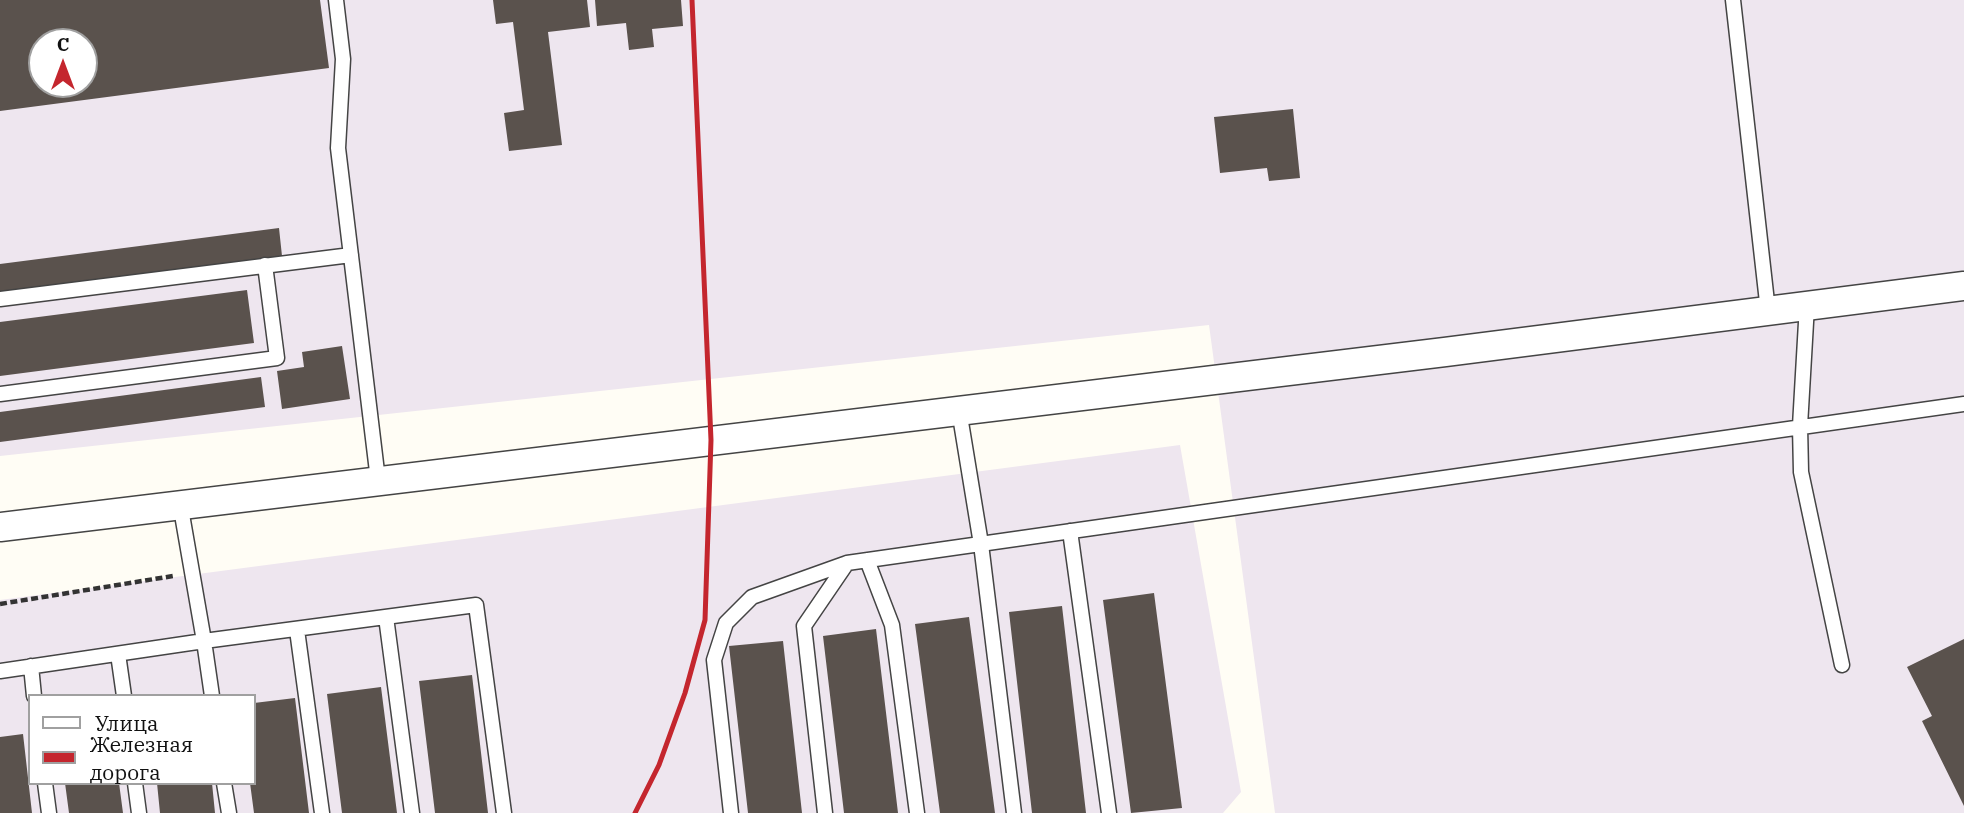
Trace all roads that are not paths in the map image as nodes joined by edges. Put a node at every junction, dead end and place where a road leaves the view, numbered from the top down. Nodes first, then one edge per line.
1 (336, 0) edge
2 (1733, 0) edge
3 (351, 255) junction
4 (265, 265) junction
5 (1964, 286) edge
6 (0, 299) edge
7 (1807, 305) junction
8 (1768, 311) junction
9 (0, 394) edge
10 (1964, 404) edge
11 (959, 410) junction
12 (1800, 426) junction
13 (378, 480) junction
14 (180, 503) junction
15 (0, 527) edge
16 (1070, 531) junction
17 (981, 544) junction
18 (867, 560) junction
19 (847, 563) junction
20 (386, 617) junction
21 (297, 630) junction
22 (204, 640) junction
23 (118, 654) junction
24 (1842, 665) dead end
25 (31, 666) junction
26 (0, 671) edge
27 (34, 694) edge
28 (124, 694) edge
29 (212, 694) edge
30 (45, 785) edge
31 (135, 785) edge
32 (224, 785) edge
33 (49, 813) edge
34 (139, 813) edge
35 (229, 813) edge
36 (322, 813) edge
37 (412, 813) edge
38 (504, 813) edge
39 (731, 813) edge
40 (825, 813) edge
41 (917, 813) edge
42 (1014, 813) edge
43 (1109, 813) edge

1 - 3 lane
2 - 8 lane
3 - 4 lane
3 - 13 lane
4 - 6 lane
4 - 9 lane
5 - 7 street
7 - 8 street
7 - 12 lane
8 - 11 street
10 - 12 lane
11 - 13 street
11 - 17 lane
12 - 16 lane
12 - 24 lane
13 - 14 street
14 - 15 street
14 - 22 lane
16 - 17 lane
16 - 43 lane
17 - 18 lane
17 - 42 lane
18 - 19 lane
18 - 41 lane
19 - 39 lane
19 - 40 lane
20 - 21 lane
20 - 37 lane
20 - 38 lane
21 - 22 lane
21 - 36 lane
22 - 23 lane
22 - 29 lane
23 - 25 lane
23 - 28 lane
25 - 26 lane
25 - 27 lane
30 - 33 lane
31 - 34 lane
32 - 35 lane

